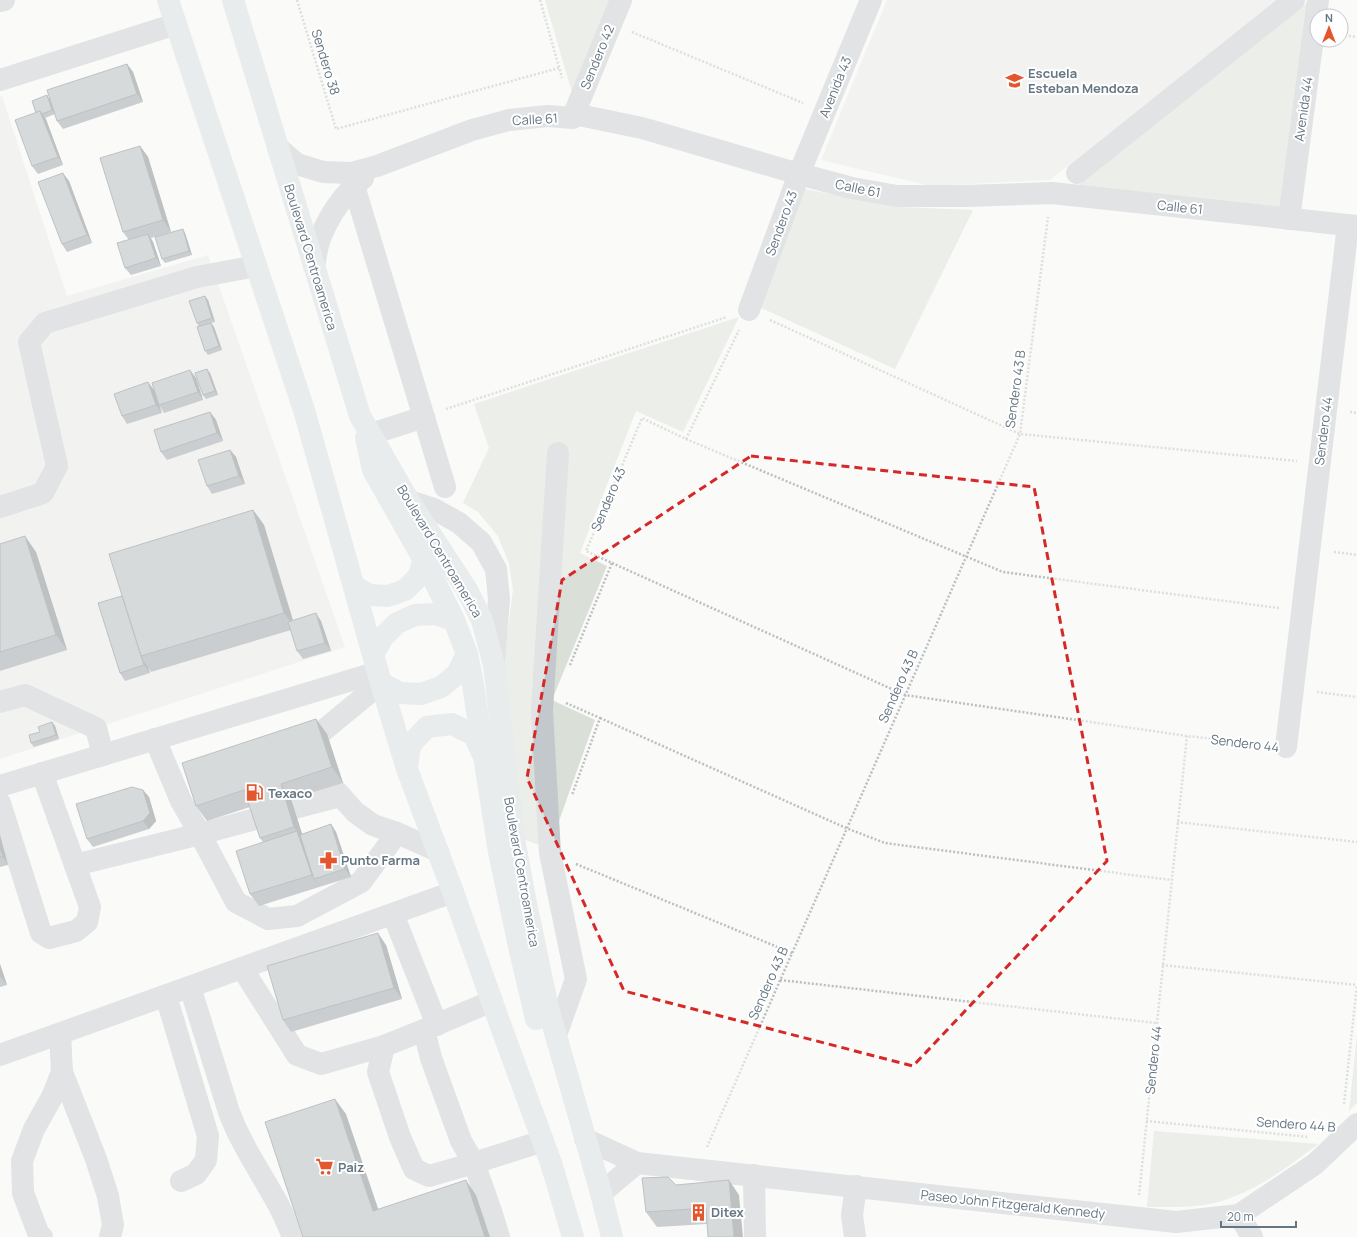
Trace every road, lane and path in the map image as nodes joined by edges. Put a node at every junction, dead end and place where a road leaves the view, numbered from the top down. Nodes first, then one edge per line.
1 (4, 0) edge
2 (168, 0) edge
3 (233, 0) edge
4 (297, 0) edge
5 (540, 0) edge
6 (621, 0) edge
7 (871, 0) edge
8 (1294, 0) edge
9 (1318, 0) edge
10 (0, 1) edge
11 (176, 24) junction
12 (611, 24) junction
13 (559, 68) junction
14 (0, 80) edge
15 (563, 82) dead end
16 (825, 112) junction
17 (574, 114) junction
18 (278, 148) junction
19 (377, 166) junction
20 (1077, 173) dead end
21 (799, 174) junction
22 (354, 186) junction
23 (1052, 193) junction
24 (1289, 219) junction
25 (1353, 225) edge
26 (256, 266) junction
27 (314, 266) junction
28 (749, 310) junction
29 (360, 416) junction
30 (424, 417) junction
31 (371, 434) junction
32 (1020, 434) junction
33 (686, 439) junction
34 (558, 453) dead end
35 (1320, 464) junction
36 (445, 486) dead end
37 (409, 501) junction
38 (0, 507) edge
39 (966, 557) junction
40 (424, 560) junction
41 (612, 563) junction
42 (354, 586) junction
43 (1302, 611) junction
44 (454, 620) junction
45 (467, 654) junction
46 (494, 665) junction
47 (377, 670) junction
48 (568, 670) dead end
49 (1292, 690) junction
50 (905, 695) junction
51 (1357, 697) edge
52 (562, 701) dead end
53 (0, 702) edge
54 (600, 718) junction
55 (1187, 736) junction
56 (155, 739) junction
57 (313, 739) edge
58 (1286, 747) joint
59 (103, 755) junction
60 (484, 758) junction
61 (407, 769) junction
62 (42, 773) junction
63 (0, 786) edge
64 (571, 796) dead end
65 (0, 803) edge
66 (294, 808) dead end
67 (259, 818) edge
68 (1177, 822) junction
69 (846, 828) junction
70 (397, 833) junction
71 (200, 834) junction
72 (1357, 842) edge
73 (438, 851) junction
74 (550, 853) junction
75 (75, 865) junction
76 (1171, 880) junction
77 (453, 892) junction
78 (393, 914) junction
79 (792, 953) junction
80 (1162, 965) junction
81 (242, 968) junction
82 (780, 980) junction
83 (1357, 985) edge
84 (190, 987) junction
85 (166, 996) junction
86 (492, 1001) junction
87 (1156, 1023) junction
88 (431, 1028) junction
89 (60, 1034) junction
90 (556, 1036) junction
91 (384, 1046) junction
92 (0, 1056) edge
93 (62, 1072) junction
94 (1146, 1121) junction
95 (1357, 1124) edge
96 (585, 1139) junction
97 (1340, 1140) junction
98 (543, 1141) junction
99 (592, 1162) junction
100 (474, 1163) junction
101 (638, 1163) junction
102 (697, 1169) junction
103 (754, 1175) junction
104 (180, 1181) dead end
105 (856, 1186) junction
106 (601, 1193) junction
107 (1238, 1215) junction
108 (1136, 1218) junction
109 (42, 1237) edge
110 (110, 1237) edge
111 (293, 1237) edge
112 (499, 1237) edge
113 (573, 1237) edge
114 (612, 1237) edge
115 (755, 1237) edge
116 (855, 1237) edge
117 (1252, 1237) edge

1 - 10 street
2 - 11 main road
3 - 18 main road, Boulevard Centroamerica
4 - 13 path, Sendero 38
5 - 13 path
6 - 12 street, Sendero 42
7 - 16 street, Avenida 43
8 - 20 street
9 - 24 street, Avenida 44
11 - 14 street
11 - 26 main road
12 - 16 path
12 - 17 street, Sendero 42
13 - 15 path
16 - 21 street, Avenida 43
17 - 19 street, Calle 61
17 - 21 street, Calle 61
18 - 19 street, Calle 61
18 - 27 main road, Boulevard Centroamerica
19 - 22 street, Calle 61
21 - 23 street, Calle 61
21 - 28 street, Sendero 43
22 - 27 street, Calle 61
22 - 30 street
23 - 24 street, Calle 61
23 - 32 path, Sendero 43 B
24 - 25 street, Calle 61
25 - 35 street, Sendero 44
26 - 38 street
26 - 42 main road
27 - 29 main road, Boulevard Centroamerica
28 - 30 path
28 - 32 path
28 - 33 path
29 - 31 main road, Boulevard Centroamerica
29 - 40 main road
30 - 31 street
30 - 36 street
31 - 37 main road, Boulevard Centroamerica
32 - 35 path
32 - 39 path, Sendero 43 B
33 - 39 path
33 - 41 path, Sendero 43
34 - 74 street
35 - 43 street, Sendero 44
37 - 46 main road, Boulevard Centroamerica
37 - 46 street
39 - 43 path
39 - 50 path, Sendero 43 B
40 - 42 main road
40 - 44 main road
41 - 48 path
41 - 50 path
42 - 47 main road
43 - 49 street, Sendero 44
44 - 45 main road
44 - 47 main road
45 - 47 main road
45 - 60 main road
46 - 90 main road, Boulevard Centroamerica
47 - 56 street
47 - 57 street
47 - 61 main road
49 - 51 path
49 - 58 street, Sendero 44
50 - 55 path
50 - 69 path, Sendero 43 B
52 - 54 path
53 - 59 street
54 - 64 path
54 - 69 path
55 - 58 path, Sendero 44
55 - 68 path, Sendero 44
56 - 59 street
56 - 71 street
59 - 62 street
60 - 61 main road
60 - 99 main road
61 - 73 main road
62 - 63 street
62 - 75 street
65 - 75 street
66 - 70 street
67 - 71 street
68 - 72 path
68 - 76 path, Sendero 44
69 - 76 path
69 - 79 path, Sendero 43 B
70 - 71 street
70 - 73 street
71 - 75 street
73 - 77 main road
74 - 79 path
74 - 90 street
76 - 80 path, Sendero 44
77 - 78 street
77 - 86 main road
78 - 81 street
78 - 88 street
79 - 82 path, Sendero 43 B
80 - 83 path
80 - 87 path, Sendero 44
81 - 84 street
81 - 91 street
82 - 87 path
82 - 102 path, Sendero 43 B
83 - 97 path, Sendero 44 B
84 - 85 street
84 - 111 street
85 - 89 street
85 - 104 street
86 - 88 street
86 - 98 main road
87 - 94 path, Sendero 44
88 - 91 street
88 - 100 street
89 - 92 street
89 - 93 street
90 - 96 main road, Boulevard Centroamerica
91 - 100 street
93 - 109 street
93 - 110 street
94 - 97 path, Sendero 44 B
94 - 108 path, Sendero 44
95 - 97 street, Paseo John Fitzgerald Kennedy
96 - 99 main road, Boulevard Centroamerica
96 - 101 street, Paseo John Fitzgerald Kennedy
97 - 107 street, Paseo John Fitzgerald Kennedy
98 - 100 street
98 - 113 main road
99 - 106 main road, Boulevard Centroamerica
100 - 112 street
101 - 102 street, Paseo John Fitzgerald Kennedy
101 - 106 street
102 - 103 street, Paseo John Fitzgerald Kennedy
103 - 105 street, Paseo John Fitzgerald Kennedy
103 - 115 street
105 - 108 street, Paseo John Fitzgerald Kennedy
105 - 116 street
106 - 114 main road, Boulevard Centroamerica
107 - 108 street, Paseo John Fitzgerald Kennedy
107 - 117 street

